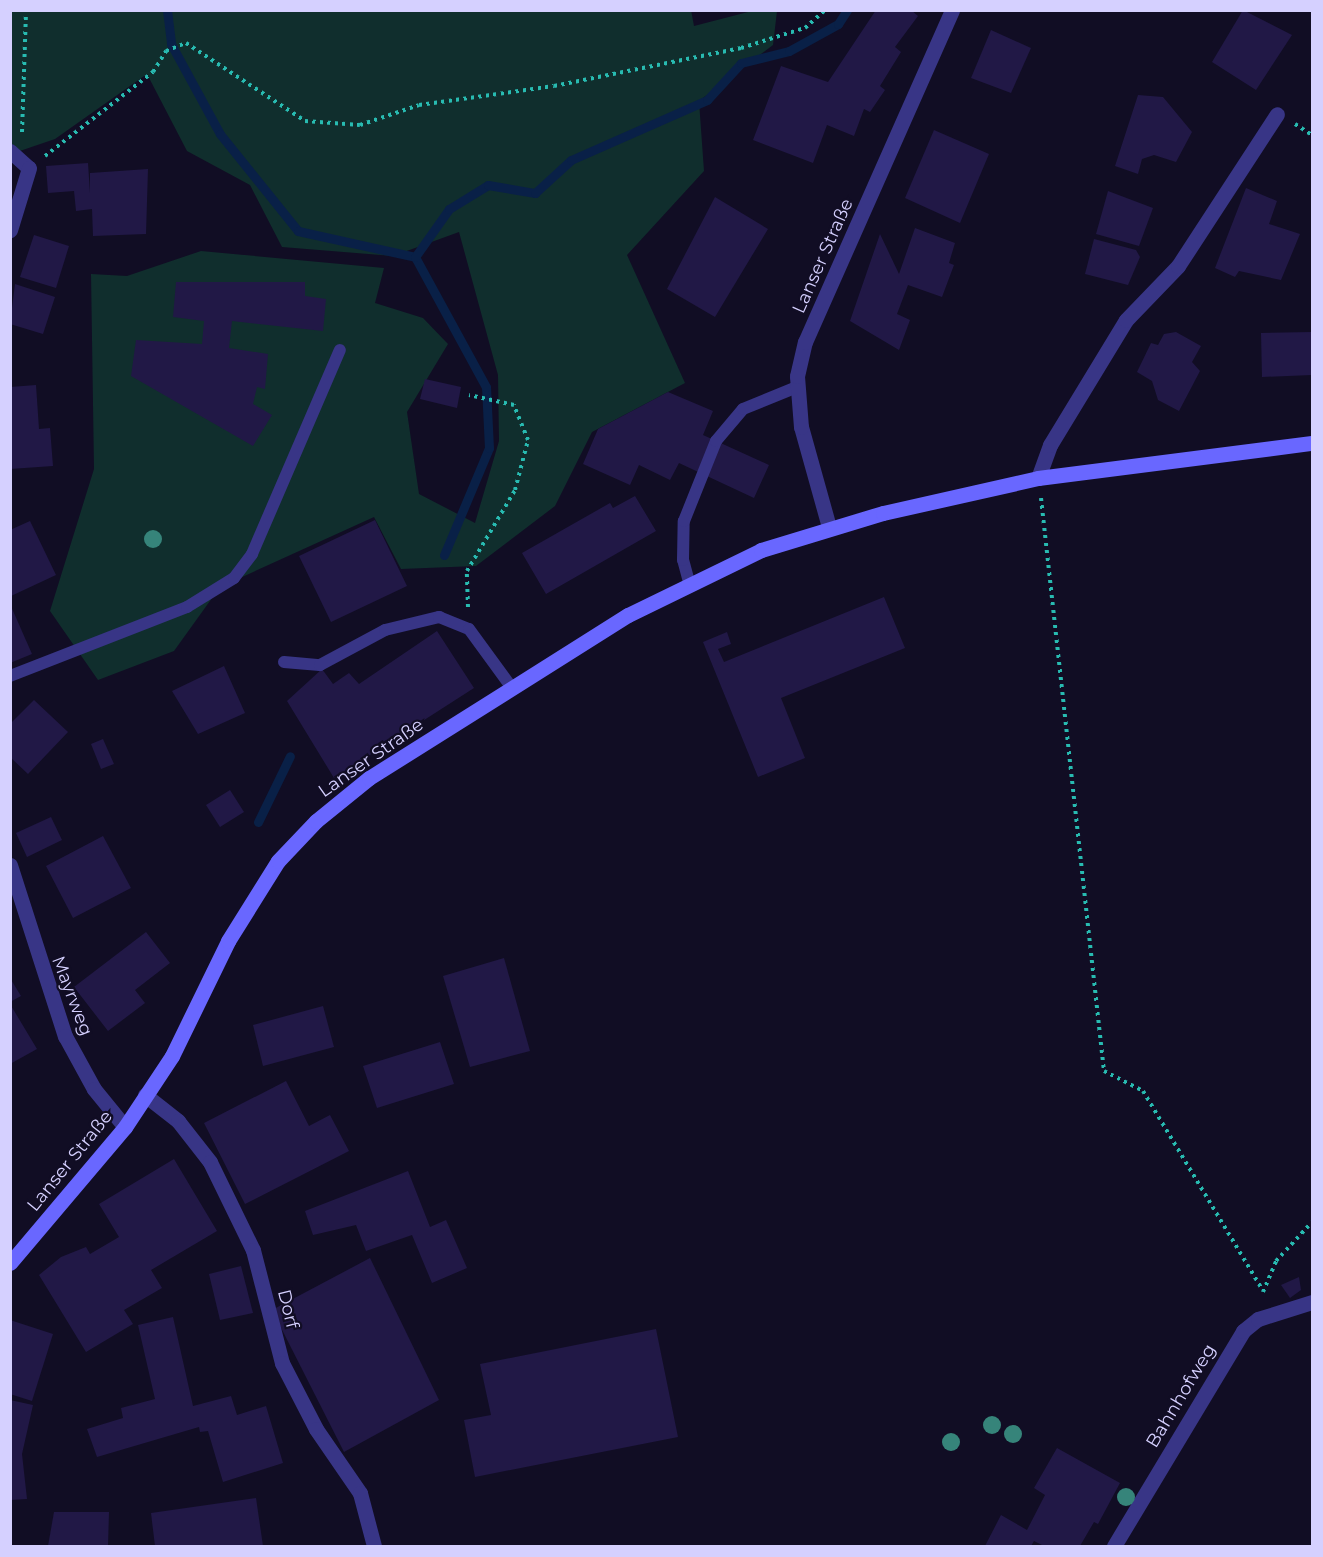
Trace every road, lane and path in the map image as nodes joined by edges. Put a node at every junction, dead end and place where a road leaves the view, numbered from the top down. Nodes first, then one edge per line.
1 (26, 10) edge
2 (825, 10) edge
3 (952, 10) edge
4 (1277, 114) dead end
5 (12, 151) edge
6 (29, 168) junction
7 (10, 230) edge
8 (340, 350) dead end
9 (796, 387) junction
10 (469, 395) dead end
11 (1312, 442) edge
12 (1038, 478) junction
13 (829, 527) junction
14 (689, 582) junction
15 (469, 629) junction
16 (284, 662) dead end
17 (10, 676) edge
18 (512, 688) junction
19 (10, 866) edge
20 (145, 1095) junction
21 (124, 1127) junction
22 (1312, 1222) edge
23 (10, 1263) edge
24 (1263, 1292) junction
25 (1312, 1302) edge
26 (1258, 1319) junction
27 (374, 1546) edge
28 (1114, 1546) edge

1 - 5 path
2 - 6 path
3 - 9 street, Lanser Straße
4 - 12 street
5 - 6 street
6 - 7 street
8 - 17 lane
9 - 13 street, Lanser Straße
9 - 14 lane
10 - 15 path
11 - 12 main road, Lanser Straße
12 - 13 main road, Lanser Straße
12 - 24 path
13 - 14 main road, Lanser Straße
14 - 18 main road, Lanser Straße
15 - 16 lane
15 - 18 lane
18 - 20 main road, Lanser Straße
19 - 21 street, Mayrweg
20 - 21 main road, Lanser Straße
20 - 27 street, Dorf
21 - 23 main road, Lanser Straße
22 - 24 path
24 - 26 path
25 - 26 street, Bahnhofweg
26 - 28 street, Bahnhofweg

